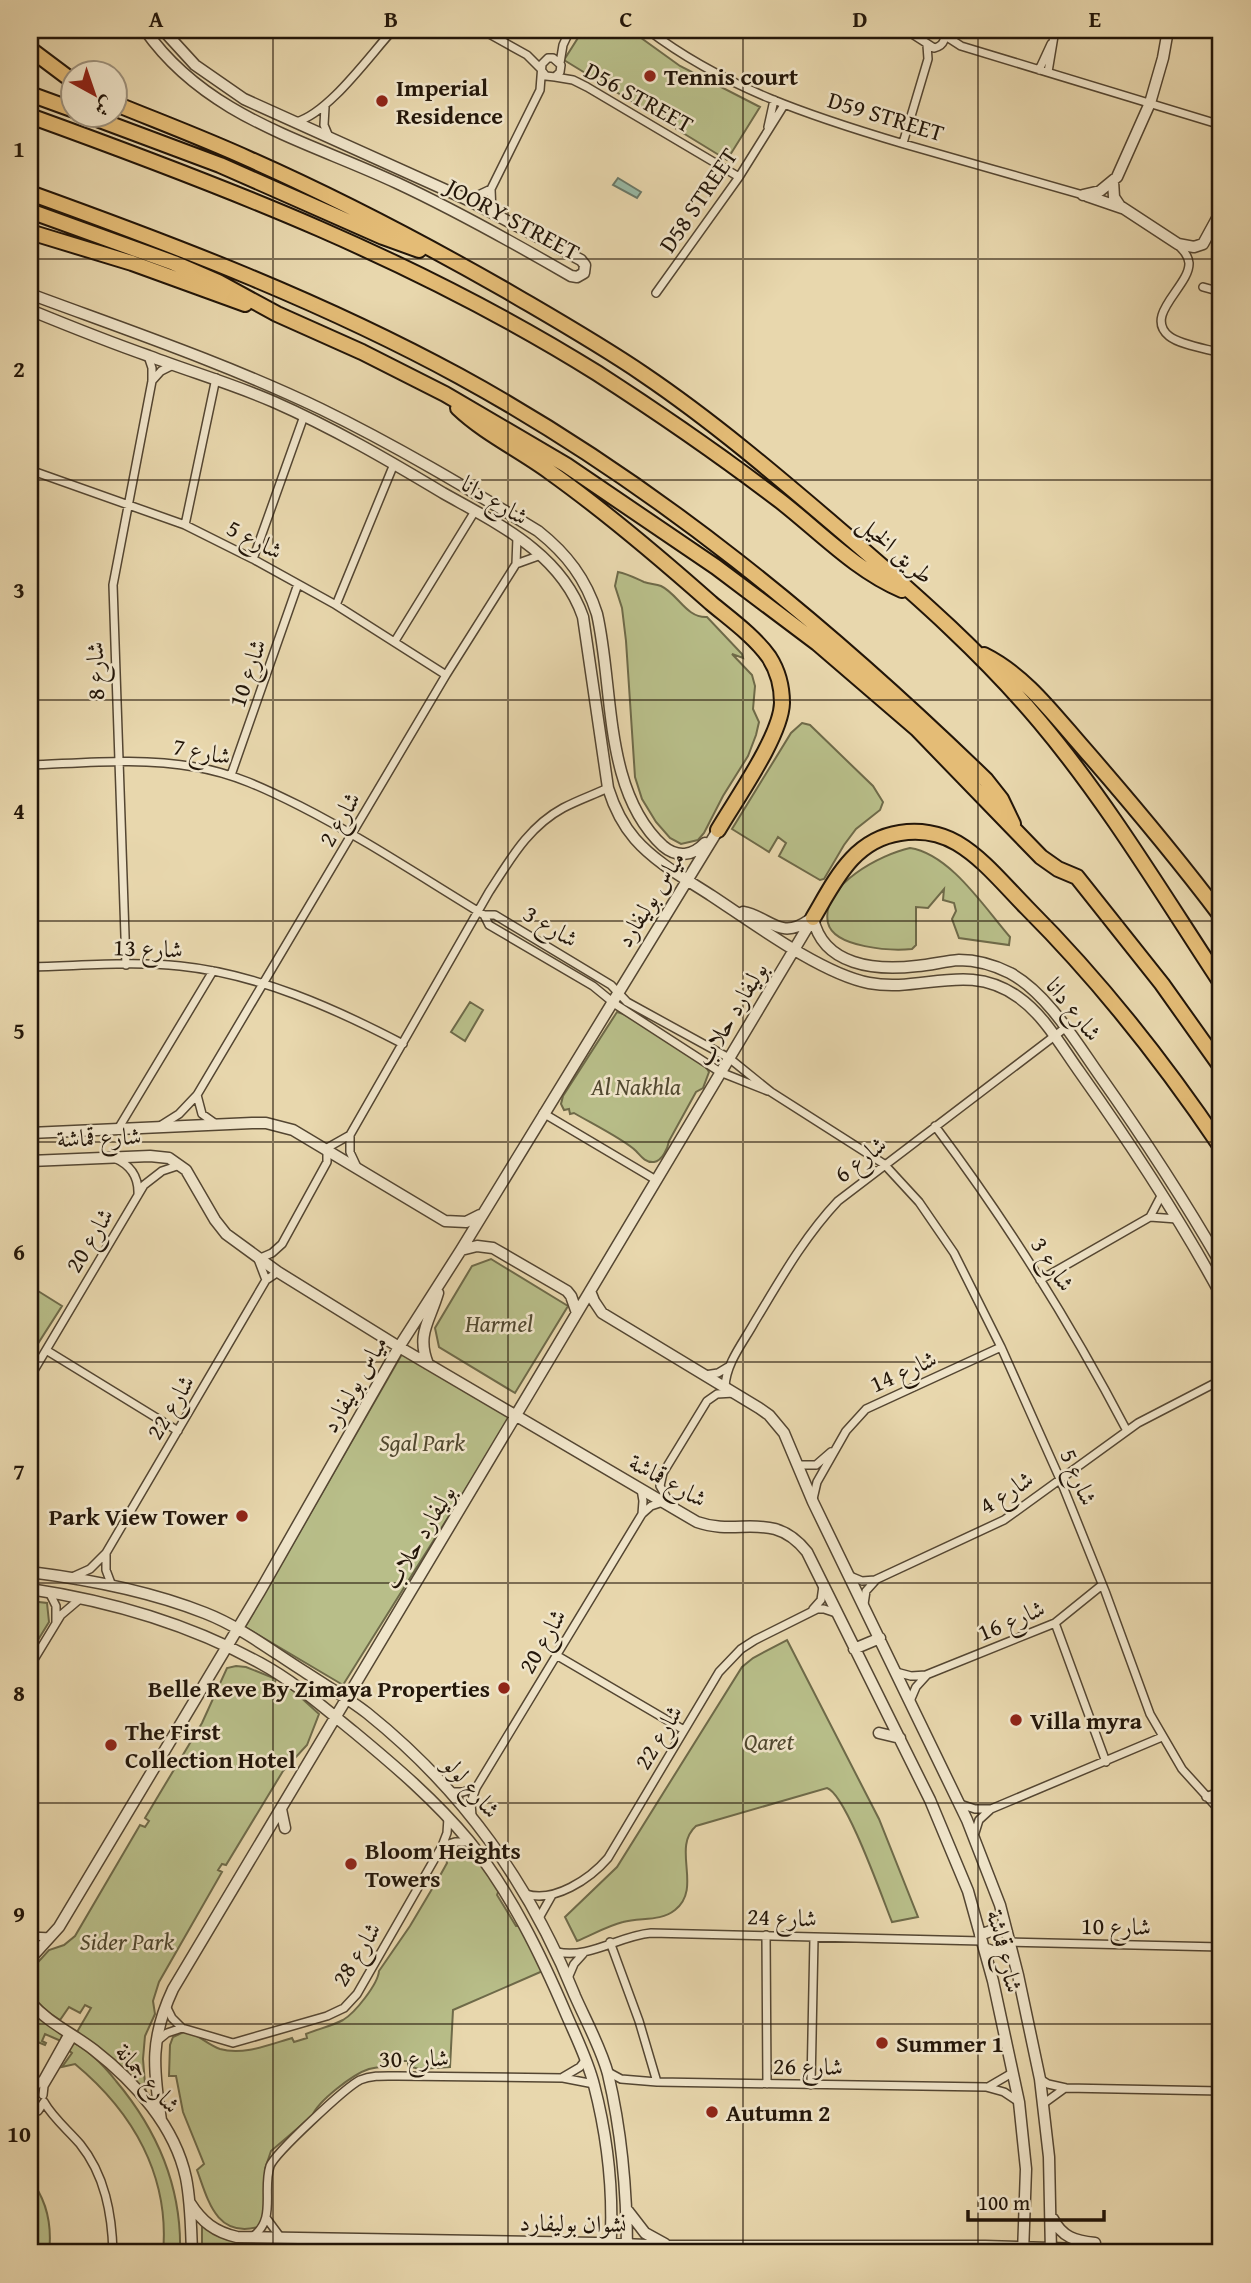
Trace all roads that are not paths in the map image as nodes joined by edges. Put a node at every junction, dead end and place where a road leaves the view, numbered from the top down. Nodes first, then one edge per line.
1 (145, 30) edge
2 (163, 30) edge
3 (393, 30) edge
4 (482, 30) edge
5 (570, 30) edge
6 (648, 30) edge
7 (928, 30) edge
8 (1055, 30) edge
9 (1168, 30) edge
10 (909, 31) edge
11 (942, 31) edge
12 (1052, 43) junction
13 (927, 44) junction
14 (563, 45) junction
15 (940, 46) junction
16 (961, 46) junction
17 (30, 49) edge
18 (527, 55) junction
19 (548, 59) junction
20 (928, 59) junction
21 (561, 65) junction
22 (542, 70) junction
23 (1039, 70) junction
24 (60, 72) edge
25 (1048, 72) junction
26 (554, 77) junction
27 (573, 80) junction
28 (540, 90) junction
29 (30, 94) edge
30 (774, 100) junction
31 (1150, 103) junction
32 (60, 105) edge
33 (784, 105) junction
34 (325, 106) junction
35 (130, 110) edge
36 (30, 116) edge
37 (296, 122) junction
38 (1221, 125) edge
39 (768, 127) junction
40 (126, 130) edge
41 (329, 137) junction
42 (903, 143) junction
43 (739, 177) junction
44 (1114, 181) junction
45 (491, 189) junction
46 (30, 193) edge
47 (1083, 195) junction
48 (468, 200) junction
49 (1125, 209) junction
50 (30, 211) edge
51 (1221, 211) edge
52 (492, 213) junction
53 (30, 232) edge
54 (1178, 244) junction
55 (441, 254) junction
56 (1203, 287) dead end
57 (1221, 292) edge
58 (656, 293) dead end
59 (30, 294) edge
60 (30, 310) edge
61 (277, 314) junction
62 (1221, 353) edge
63 (148, 356) junction
64 (173, 365) junction
65 (216, 378) junction
66 (152, 381) junction
67 (445, 394) junction
68 (304, 416) junction
69 (394, 464) junction
70 (30, 470) edge
71 (128, 506) junction
72 (475, 511) junction
73 (185, 525) junction
74 (1221, 527) edge
75 (517, 537) junction
76 (542, 554) junction
77 (253, 559) junction
78 (1219, 560) edge
79 (516, 564) junction
80 (298, 584) junction
81 (1219, 587) edge
82 (914, 594) junction
83 (336, 605) junction
84 (1221, 615) edge
85 (395, 641) junction
86 (973, 650) junction
87 (446, 675) junction
88 (118, 762) junction
89 (30, 765) edge
90 (231, 775) junction
91 (608, 788) junction
92 (718, 830) junction
93 (1016, 832) junction
94 (353, 835) junction
95 (687, 880) junction
96 (736, 912) junction
97 (481, 913) junction
98 (1221, 916) edge
99 (813, 918) junction
100 (794, 948) junction
101 (125, 965) junction
102 (30, 967) edge
103 (214, 971) junction
104 (1221, 983) edge
105 (262, 985) junction
106 (618, 991) junction
107 (612, 1002) junction
108 (1065, 1028) junction
109 (1054, 1037) junction
110 (403, 1044) junction
111 (729, 1058) junction
112 (1221, 1069) edge
113 (720, 1072) junction
114 (771, 1092) junction
115 (197, 1095) junction
116 (543, 1113) junction
117 (218, 1124) junction
118 (935, 1126) junction
119 (157, 1128) junction
120 (118, 1129) junction
121 (30, 1133) edge
122 (349, 1135) junction
123 (1221, 1147) edge
124 (327, 1148) junction
125 (114, 1158) junction
126 (30, 1161) edge
127 (884, 1164) junction
128 (180, 1165) junction
129 (357, 1167) junction
130 (656, 1180) junction
131 (1162, 1194) junction
132 (138, 1195) junction
133 (484, 1213) junction
134 (1150, 1217) junction
135 (1178, 1220) junction
136 (461, 1250) junction
137 (258, 1259) junction
138 (1221, 1264) edge
139 (278, 1272) junction
140 (266, 1280) junction
141 (1040, 1280) junction
142 (439, 1286) junction
143 (590, 1291) junction
144 (1221, 1295) edge
145 (577, 1312) junction
146 (399, 1347) junction
147 (1000, 1347) junction
148 (46, 1349) junction
149 (428, 1364) junction
150 (729, 1366) junction
151 (705, 1375) junction
152 (30, 1377) edge
153 (1221, 1380) edge
154 (725, 1387) junction
155 (734, 1393) junction
156 (516, 1415) junction
157 (178, 1431) junction
158 (1127, 1431) junction
159 (836, 1447) junction
160 (797, 1465) junction
161 (1059, 1479) junction
162 (640, 1489) junction
163 (813, 1502) junction
164 (668, 1504) junction
165 (642, 1514) junction
166 (106, 1553) junction
167 (30, 1572) edge
168 (850, 1576) junction
169 (70, 1578) junction
170 (875, 1580) junction
171 (824, 1585) junction
172 (1102, 1585) junction
173 (112, 1586) junction
174 (30, 1589) edge
175 (49, 1592) junction
176 (81, 1598) junction
177 (864, 1606) junction
178 (811, 1612) junction
179 (837, 1613) junction
180 (56, 1622) junction
181 (1055, 1623) junction
182 (237, 1629) junction
183 (880, 1638) junction
184 (226, 1647) junction
185 (854, 1649) junction
186 (556, 1655) junction
187 (30, 1666) edge
188 (896, 1672) junction
189 (926, 1675) junction
190 (347, 1699) junction
191 (910, 1701) junction
192 (337, 1717) junction
193 (684, 1730) junction
194 (879, 1733) dead end
195 (1162, 1737) junction
196 (900, 1738) junction
197 (1106, 1762) junction
198 (476, 1788) junction
199 (1221, 1791) edge
200 (450, 1792) junction
201 (1206, 1797) junction
202 (960, 1804) junction
203 (281, 1809) junction
204 (991, 1809) junction
205 (1221, 1812) edge
206 (472, 1817) junction
207 (448, 1818) junction
208 (285, 1828) dead end
209 (974, 1836) junction
210 (469, 1842) junction
211 (442, 1846) junction
212 (526, 1894) junction
213 (552, 1895) junction
214 (540, 1918) junction
215 (766, 1935) junction
216 (30, 1936) edge
217 (51, 1937) junction
218 (1008, 1937) junction
219 (814, 1938) junction
220 (982, 1941) junction
221 (610, 1942) junction
222 (1221, 1947) edge
223 (557, 1952) junction
224 (584, 1953) junction
225 (30, 1959) edge
226 (568, 1978) junction
227 (30, 2002) edge
228 (166, 2006) junction
229 (182, 2028) junction
230 (71, 2035) junction
231 (155, 2044) junction
232 (586, 2059) junction
233 (607, 2071) junction
234 (1012, 2073) junction
235 (562, 2078) junction
236 (1040, 2079) junction
237 (629, 2080) junction
238 (657, 2082) junction
239 (594, 2084) junction
240 (767, 2084) junction
241 (811, 2085) junction
242 (986, 2087) junction
243 (1066, 2088) junction
244 (31, 2089) edge
245 (1221, 2091) edge
246 (612, 2097) junction
247 (43, 2098) junction
248 (1019, 2102) junction
249 (1043, 2104) junction
250 (32, 2112) edge
251 (54, 2116) junction
252 (161, 2120) junction
253 (190, 2203) junction
254 (626, 2208) junction
255 (1051, 2213) junction
256 (267, 2219) junction
257 (252, 2237) junction
258 (281, 2238) junction
259 (672, 2246) junction
260 (611, 2248) edge
261 (627, 2249) edge
262 (1111, 2249) junction
263 (1023, 2250) edge
264 (1051, 2251) edge
265 (113, 2253) edge
266 (192, 2253) edge
267 (1221, 2253) edge

1 - 52 street, JOORY STREET
2 - 37 street, JOORY STREET
3 - 34 street
4 - 18 street
5 - 14 street
6 - 30 street, D59 STREET
7 - 10 street
7 - 13 street
8 - 12 street
9 - 31 street
10 - 13 street
11 - 15 street
11 - 16 street
12 - 23 street
12 - 25 street
13 - 15 street
13 - 20 street
14 - 19 street
14 - 21 street
15 - 16 street
15 - 20 street
16 - 23 street
17 - 24 highway
18 - 19 street
18 - 22 street
19 - 21 street
19 - 22 street
20 - 42 street
21 - 26 street
21 - 27 street
22 - 26 street
22 - 28 street
23 - 25 street
25 - 31 street
26 - 27 street, D56 STREET
26 - 28 street
27 - 43 street, D56 STREET
28 - 45 street
29 - 32 highway
30 - 33 street, D59 STREET
30 - 39 street, D58 STREET
31 - 38 street
31 - 44 street
33 - 39 street, D58 STREET
33 - 42 street, D59 STREET
34 - 37 street
34 - 41 street
35 - 55 highway
36 - 82 highway
37 - 41 street, JOORY STREET
39 - 43 street, D58 STREET
40 - 55 highway
41 - 48 street, JOORY STREET
42 - 47 street, D59 STREET
43 - 58 street, D58 STREET
44 - 47 street
44 - 49 street
45 - 48 street
45 - 52 street
46 - 93 highway
47 - 49 street, D59 STREET
48 - 52 street, JOORY STREET
49 - 54 street, D59 STREET
50 - 61 highway
51 - 54 street
53 - 61 highway
54 - 62 street
55 - 82 highway, طريق الخيل
56 - 57 street
59 - 92 street, شارع دانا
60 - 63 street, شارع دانا
61 - 67 highway
63 - 64 street, شارع دانا
63 - 66 street, شارع 8
64 - 65 street, شارع دانا
64 - 66 street
65 - 68 street, شارع دانا
65 - 73 street
66 - 71 street, شارع 8
67 - 92 highway
67 - 93 highway
68 - 69 street, شارع دانا
68 - 77 street
69 - 72 street, شارع دانا
69 - 83 street
70 - 71 street, شارع 5
71 - 73 street, شارع 5
71 - 88 street, شارع 8
72 - 75 street, شارع دانا
72 - 85 street
73 - 77 street, شارع 5
74 - 78 street
75 - 76 street, شارع دانا
75 - 79 street
76 - 79 street
76 - 91 street, شارع دانا
77 - 80 street, شارع 5
78 - 81 street
79 - 87 street, شارع 2
80 - 83 street, شارع 5
80 - 90 street, شارع 10
81 - 84 street
82 - 86 highway, طريق الخيل
83 - 85 street, شارع 5
85 - 87 street, شارع 5
86 - 98 highway
86 - 104 highway, طريق الخيل
87 - 94 street, شارع 2
88 - 89 street, شارع 7
88 - 90 street, شارع 7
88 - 101 street, شارع 8
90 - 94 street, شارع 7
91 - 95 street, شارع دانا
91 - 97 street
92 - 95 street, مياس بوليفارد
93 - 112 highway
94 - 97 street, شارع 3
94 - 105 street, شارع 2
95 - 96 street, شارع دانا
95 - 106 street, مياس بوليفارد
96 - 99 street, شارع دانا
96 - 100 street, شارع دانا
97 - 106 street, شارع 3
97 - 107 street, شارع 3
97 - 110 street
99 - 100 street, بوليفارد حلاب
99 - 108 street, شارع دانا
99 - 123 highway
100 - 109 street, شارع دانا
100 - 111 street, بوليفارد حلاب
101 - 102 street, شارع 13
101 - 103 street, شارع 13
103 - 105 street, شارع 13
103 - 120 street
105 - 110 street
105 - 115 street, شارع 2
106 - 107 street, مياس بوليفارد
106 - 111 street, شارع 3
107 - 113 street, شارع 3
107 - 116 street, مياس بوليفارد
108 - 109 street, شارع 6
108 - 138 street, شارع دانا
109 - 118 street, شارع 6
109 - 131 street, شارع دانا
110 - 122 street
111 - 113 street, بوليفارد حلاب
111 - 114 street, شارع 3
113 - 114 street, شارع 3
113 - 130 street, بوليفارد حلاب
114 - 127 street, شارع 3
115 - 117 street
115 - 119 street, شارع 2
116 - 130 street
116 - 133 street, مياس بوليفارد
117 - 119 street, شارع قماشة
117 - 124 street, شارع قماشة
118 - 127 street, شارع 6
118 - 141 street, شارع 3
119 - 120 street, شارع قماشة
120 - 121 street, شارع قماشة
122 - 124 street
122 - 129 street
124 - 129 street, شارع قماشة
124 - 137 street
125 - 126 street, شارع قماشة
125 - 128 street, شارع قماشة
125 - 132 street, شارع 20
127 - 147 street, شارع 5
127 - 150 street, شارع 6
128 - 132 street, شارع 20
128 - 137 street, شارع قماشة
129 - 133 street, شارع قماشة
130 - 143 street, بوليفارد حلاب
131 - 134 street
131 - 135 street, شارع دانا
132 - 148 street, شارع 20
133 - 136 street, مياس بوليفارد
134 - 135 street
134 - 141 street
135 - 144 street, شارع دانا
136 - 142 street, مياس بوليفارد
136 - 145 street
137 - 139 street, شارع قماشة
137 - 140 street
139 - 140 street, شارع 22
139 - 146 street, شارع قماشة
140 - 157 street, شارع 22
141 - 158 street, شارع 3
142 - 146 street, مياس بوليفارد
142 - 149 street
143 - 145 street, بوليفارد حلاب
143 - 151 street, شارع قماشة
145 - 156 street, بوليفارد حلاب
146 - 149 street, شارع قماشة
146 - 182 street, مياس بوليفارد
147 - 159 street, شارع 14
147 - 161 street, شارع 5
148 - 152 street, شارع 20
148 - 157 street
149 - 156 street, شارع قماشة
150 - 151 street
150 - 154 street, شارع 6
151 - 154 street, شارع قماشة
153 - 158 street, شارع 4
154 - 155 street, شارع قماشة
155 - 160 street, شارع قماشة
155 - 164 street
156 - 162 street, شارع قماشة
156 - 190 street, بوليفارد حلاب
157 - 166 street, شارع 22
158 - 161 street, شارع 4
159 - 160 street, شارع 14
159 - 163 street, شارع 14
160 - 163 street, شارع قماشة
161 - 170 street, شارع 4
161 - 172 street, شارع 5
162 - 164 street, شارع قماشة
162 - 165 street
163 - 168 street, شارع قماشة
164 - 165 street, شارع 20
164 - 171 street, شارع قماشة
165 - 186 street, شارع 20
166 - 169 street, شارع 22
166 - 173 street
167 - 169 street, شارع لولو
168 - 170 street
168 - 177 street, شارع قماشة
169 - 173 street, شارع لولو
170 - 177 street
171 - 178 street
171 - 179 street, شارع قماشة
172 - 181 street, شارع 16
172 - 195 street, شارع 5
173 - 182 street, شارع لولو
174 - 175 street, شارع لولو
175 - 176 street, شارع لولو
175 - 180 street
176 - 180 street
176 - 184 street, شارع لولو
177 - 183 street, شارع قماشة
178 - 179 street, شارع 22
178 - 193 street, شارع 22
179 - 185 street, شارع قماشة
180 - 187 street
181 - 189 street, شارع 16
181 - 197 street
182 - 184 street, مياس بوليفارد
182 - 190 street, شارع لولو
183 - 185 street
183 - 188 street, شارع قماشة
184 - 192 street, شارع لولو
184 - 217 street, مياس بوليفارد
185 - 196 street, شارع قماشة
186 - 193 street
186 - 198 street, شارع 20
188 - 189 street, شارع 16
188 - 191 street, شارع قماشة
189 - 191 street
190 - 192 street, بوليفارد حلاب
190 - 200 street, شارع لولو
191 - 202 street, شارع قماشة
192 - 203 street, بوليفارد حلاب
192 - 207 street, شارع لولو
193 - 213 street, شارع 22
194 - 196 street
195 - 197 street
195 - 201 street, شارع 5
196 - 220 street, شارع قماشة
197 - 204 street
198 - 200 street
198 - 206 street, شارع 20
199 - 201 street
200 - 206 street, شارع لولو
201 - 205 street, شارع 5
202 - 204 street
202 - 209 street, شارع قماشة
203 - 208 street
203 - 228 street, بوليفارد حلاب
204 - 209 street
206 - 212 street, شارع لولو
207 - 210 street, شارع لولو
207 - 211 street, شارع 28
209 - 218 street, شارع قماشة
210 - 211 street
210 - 232 street, شارع لولو
211 - 229 street, شارع 28
212 - 213 street, شارع 22
212 - 214 street, شارع لولو
213 - 214 street
214 - 223 street, شارع لولو
215 - 219 street, شارع 24
215 - 221 street, شارع 24
215 - 240 street
216 - 217 street
217 - 225 street, مياس بوليفارد
218 - 220 street
218 - 220 street
218 - 222 street, شارع 10
218 - 236 street, شارع قماشة
219 - 220 street, شارع 24
219 - 241 street
220 - 234 street, شارع قماشة
221 - 224 street, شارع 24
221 - 238 street
223 - 224 street, شارع 24
223 - 226 street, شارع لولو
224 - 226 street
226 - 233 street, شارع لولو
227 - 230 street, شارع جمانة
228 - 229 street
228 - 231 street, بوليفارد حلاب
229 - 231 street
230 - 244 street
230 - 247 street
230 - 252 street, شارع جمانة
231 - 252 street, بوليفارد حلاب
232 - 235 street
232 - 239 street, شارع لولو
233 - 237 street, شارع 26
233 - 246 street, شارع لولو
234 - 242 street, شارع 26
234 - 248 street, شارع قماشة
235 - 239 street, شارع 30
235 - 256 street, شارع 30
236 - 243 street
236 - 249 street, شارع قماشة
237 - 238 street, شارع 26
237 - 246 street
238 - 240 street, شارع 26
239 - 260 street, شارع لولو
240 - 241 street, شارع 26
241 - 242 street, شارع 26
242 - 248 street, شارع 26
243 - 245 street
243 - 249 street
244 - 247 street
246 - 254 street, شارع لولو
247 - 250 street
247 - 251 street
248 - 263 street, شارع قماشة
249 - 255 street, شارع قماشة
250 - 251 street
251 - 265 street
252 - 253 street, شارع جمانة
253 - 257 street, نشوان بوليفارد
253 - 266 street, شارع جمانة
254 - 259 street
254 - 261 street, شارع لولو
255 - 262 street
255 - 264 street, شارع قماشة
256 - 257 street
256 - 258 street
257 - 258 street, نشوان بوليفارد
258 - 260 street, نشوان بوليفارد
259 - 261 street, نشوان بوليفارد
259 - 263 street, نشوان بوليفارد
260 - 261 street, نشوان بوليفارد
262 - 264 street, نشوان بوليفارد
262 - 267 street, نشوان بوليفارد
263 - 264 street, نشوان بوليفارد

